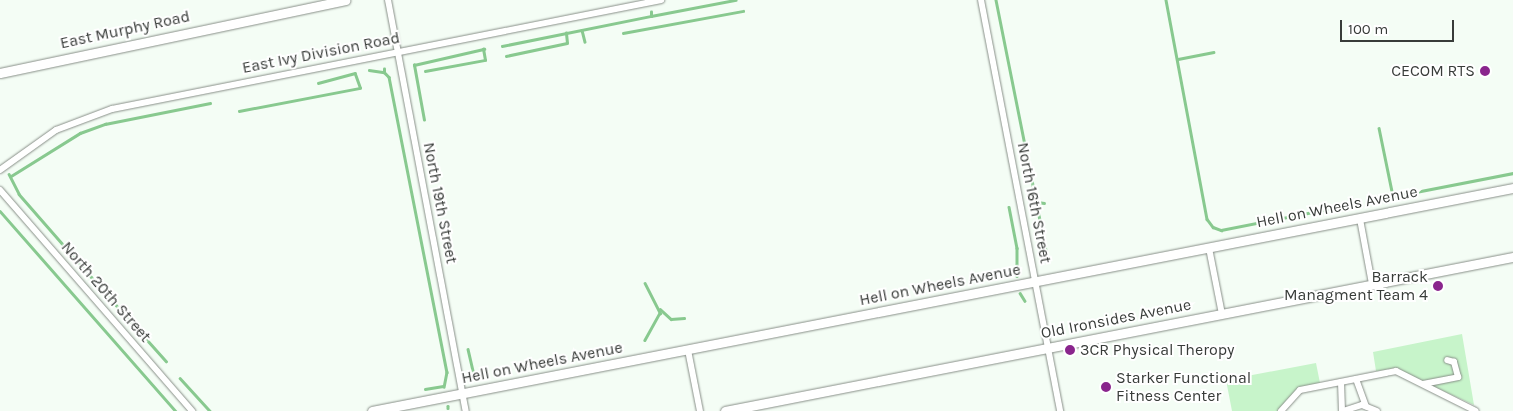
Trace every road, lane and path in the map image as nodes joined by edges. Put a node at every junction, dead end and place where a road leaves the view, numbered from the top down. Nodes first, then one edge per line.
1 (345, 0) edge
2 (388, 0) edge
3 (661, 0) edge
4 (981, 0) edge
5 (398, 52) junction
6 (0, 73) edge
7 (0, 170) edge
8 (1513, 188) edge
9 (0, 190) edge
10 (1360, 219) junction
11 (1209, 248) junction
12 (1513, 257) edge
13 (1035, 282) junction
14 (1372, 284) junction
15 (1222, 314) junction
16 (1048, 348) junction
17 (688, 350) junction
18 (1447, 360) dead end
19 (1356, 379) junction
20 (1341, 382) junction
21 (1423, 384) junction
22 (463, 394) junction
23 (1366, 406) junction
24 (192, 411) edge
25 (372, 411) edge
26 (466, 411) edge
27 (700, 411) edge
28 (725, 411) edge
29 (1060, 411) edge
30 (1281, 411) edge
31 (1343, 411) edge
32 (1377, 411) edge
33 (1476, 411) edge

1 - 6 street, East Murphy Road
2 - 5 street, North 19th Street
3 - 5 street, East Ivy Division Road
4 - 13 street, North 16th Street
5 - 7 street, East Ivy Division Road
5 - 22 street, North 19th Street
8 - 10 street, Hell on Wheels Avenue
9 - 24 street, North 20th Street
10 - 11 street, Hell on Wheels Avenue
10 - 14 street
11 - 13 street, Hell on Wheels Avenue
11 - 15 street
12 - 14 street, Old Ironsides Avenue
13 - 16 street, North 16th Street
13 - 17 street, Hell on Wheels Avenue
14 - 15 street, Old Ironsides Avenue
15 - 16 street, Old Ironsides Avenue
16 - 28 street, Old Ironsides Avenue
16 - 29 street, North 16th Street
17 - 22 street, Hell on Wheels Avenue
17 - 27 street
18 - 21 street
19 - 20 street
19 - 21 street
19 - 23 street
20 - 30 street
20 - 31 street
21 - 33 street
22 - 25 street, Hell on Wheels Avenue
22 - 26 street, North 19th Street
23 - 31 street
23 - 32 street

